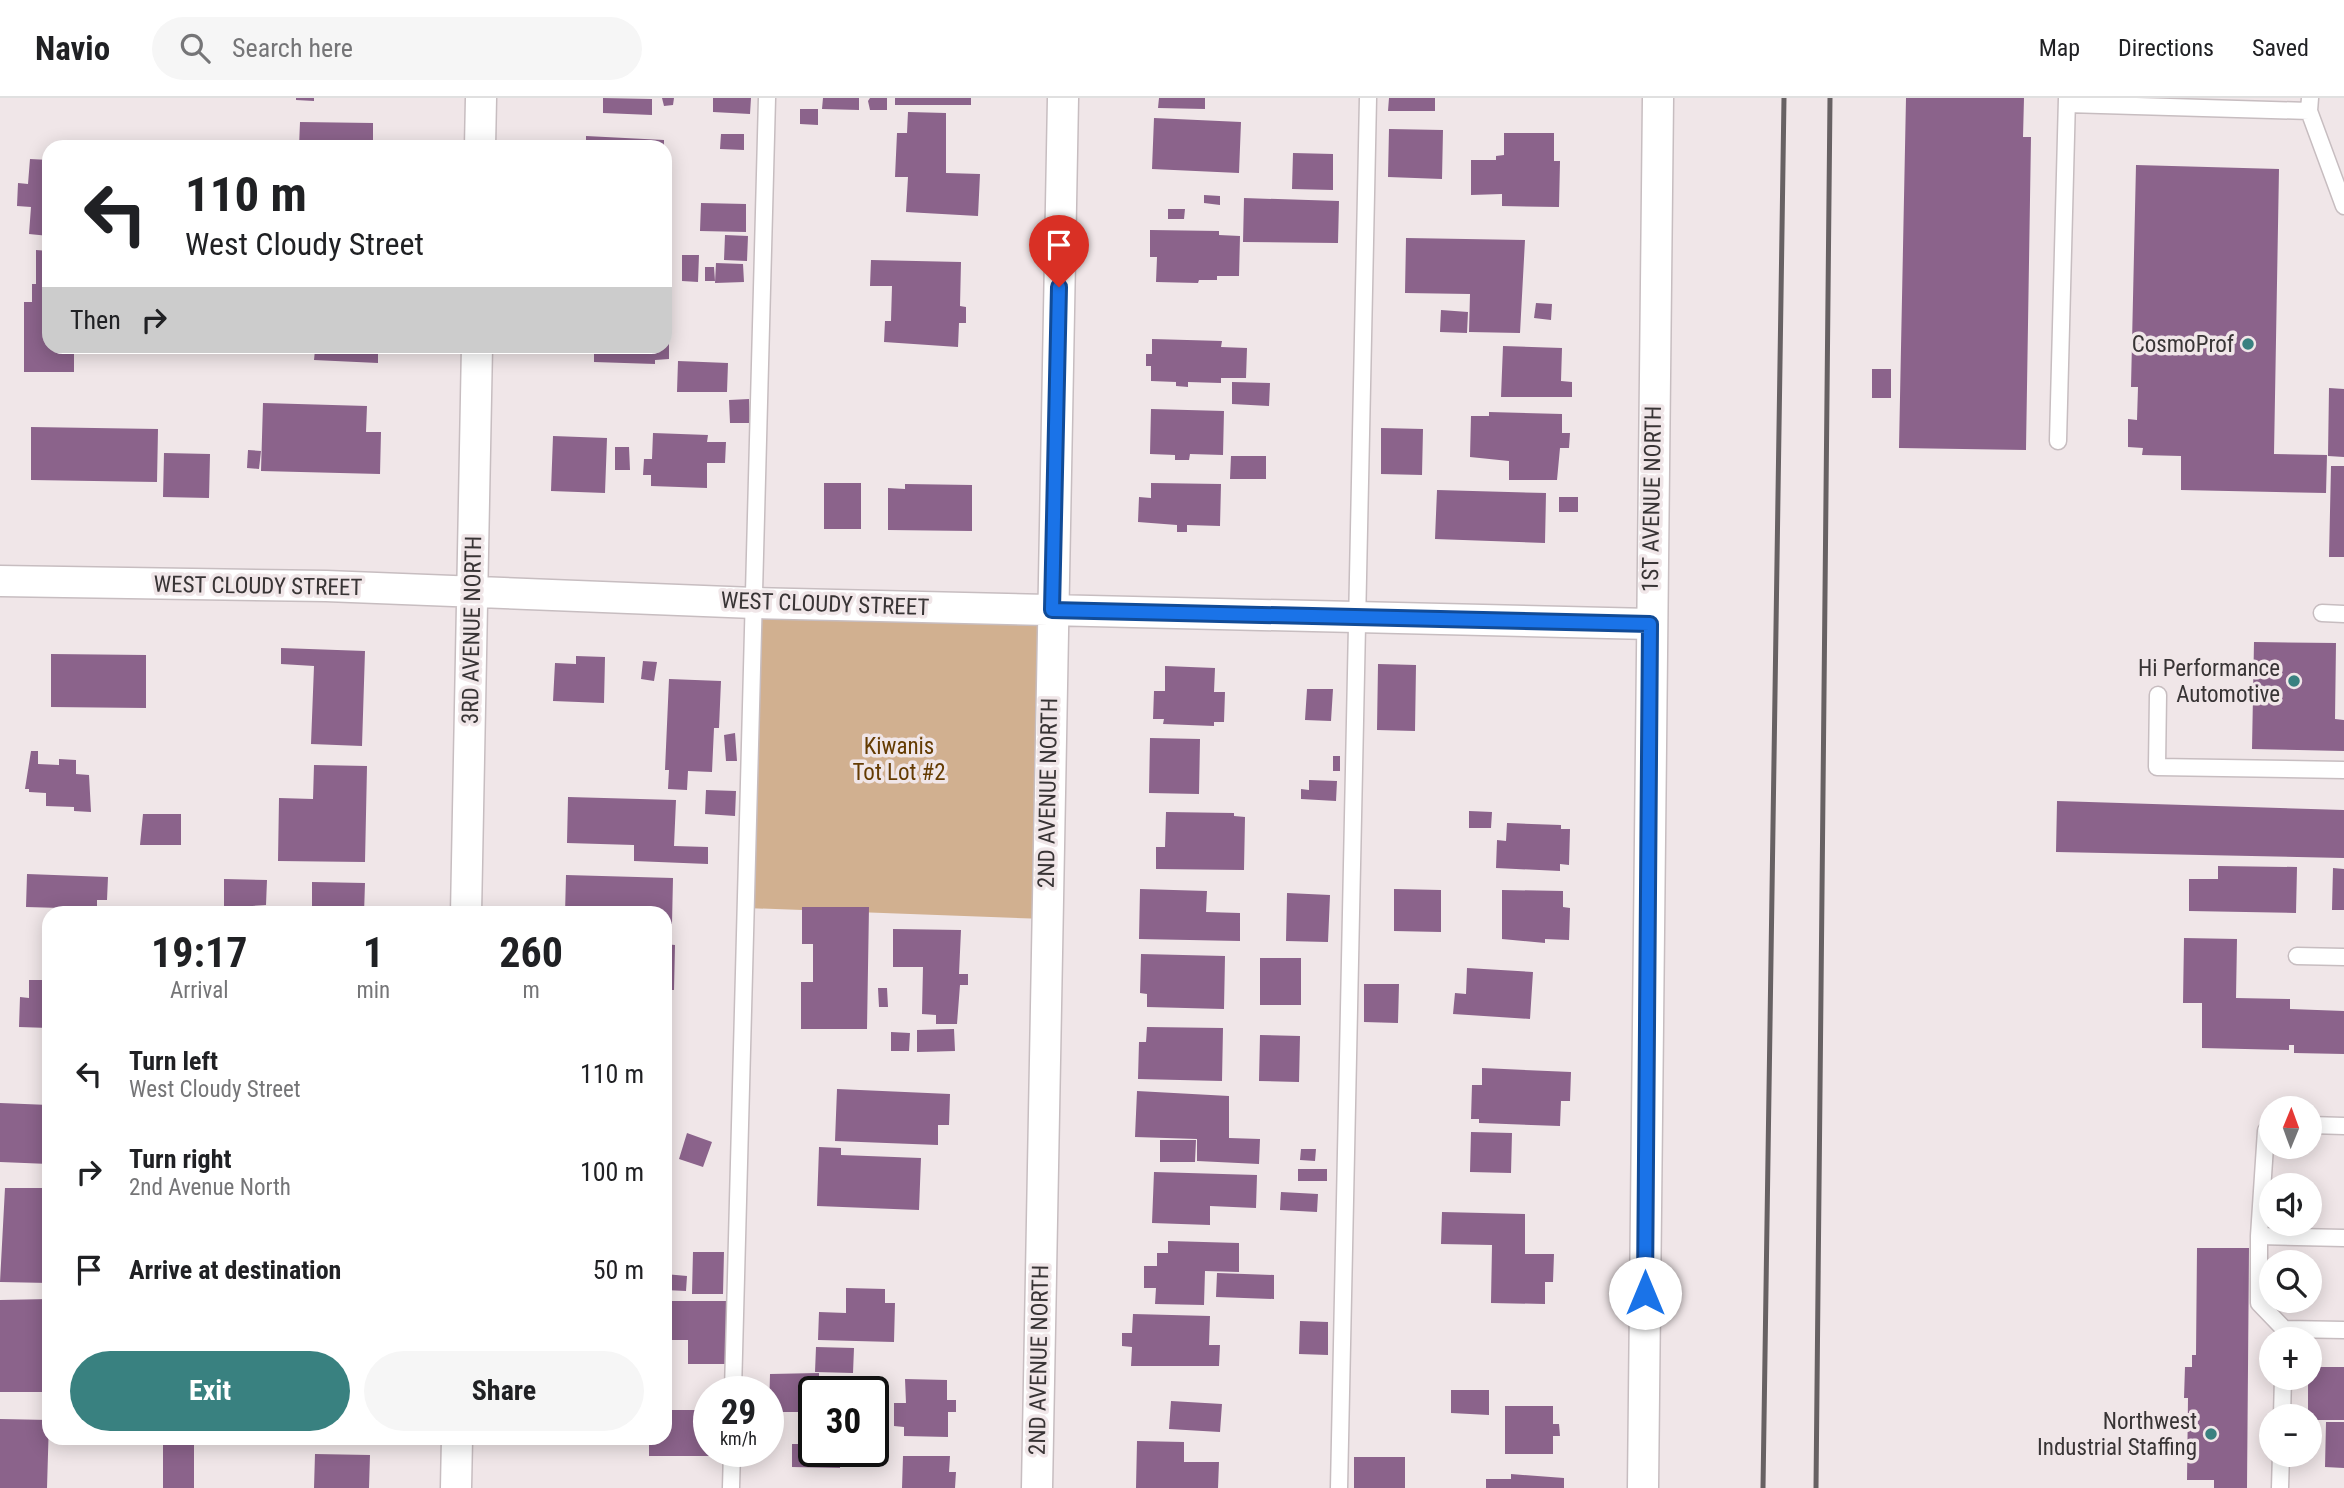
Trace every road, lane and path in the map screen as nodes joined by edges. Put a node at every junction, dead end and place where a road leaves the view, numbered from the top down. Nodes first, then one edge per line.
1 (481, 98) edge
2 (767, 98) edge
3 (1063, 98) edge
4 (1368, 98) edge
5 (1658, 98) edge
6 (2067, 101) edge
7 (2310, 104) edge
8 (480, 140) edge
9 (2344, 206) edge
10 (477, 354) edge
11 (2058, 441) dead end
12 (0, 581) edge
13 (472, 592) junction
14 (754, 603) junction
15 (1052, 610) junction
16 (2322, 613) dead end
17 (2344, 614) edge
18 (1359, 618) junction
19 (1650, 624) junction
20 (2158, 695) dead end
21 (2344, 770) edge
22 (466, 906) edge
23 (2297, 956) dead end
24 (2344, 957) edge
25 (2322, 1125) edge
26 (2344, 1126) edge
27 (2259, 1236) joint
28 (2344, 1238) edge
29 (2278, 1327) edge
30 (2344, 1330) edge
31 (2322, 1331) edge
32 (733, 1376) edge
33 (457, 1445) edge
34 (732, 1467) edge
35 (2281, 1467) edge
36 (456, 1488) edge
37 (731, 1488) edge
38 (1037, 1488) edge
39 (1339, 1488) edge
40 (1643, 1488) edge
41 (2280, 1488) edge

1 - 8 street
2 - 14 lane
3 - 15 street, 2ND AVENUE NORTH
4 - 18 lane
5 - 19 street, 1ST AVENUE NORTH
6 - 7 lane
6 - 11 lane
7 - 9 lane
10 - 13 street, 3RD AVENUE NORTH
12 - 13 street, WEST CLOUDY STREET
13 - 14 street, WEST CLOUDY STREET
13 - 22 street, 3RD AVENUE NORTH
14 - 15 street, WEST CLOUDY STREET
14 - 32 lane
15 - 18 street, WEST CLOUDY STREET
15 - 38 street, 2ND AVENUE NORTH
16 - 17 lane
18 - 19 street, WEST CLOUDY STREET
18 - 39 lane
19 - 40 street, 1ST AVENUE NORTH
20 - 21 lane
23 - 24 lane
25 - 26 lane
27 - 28 lane
27 - 29 lane
30 - 31 lane
33 - 36 street
34 - 37 lane
35 - 41 lane

